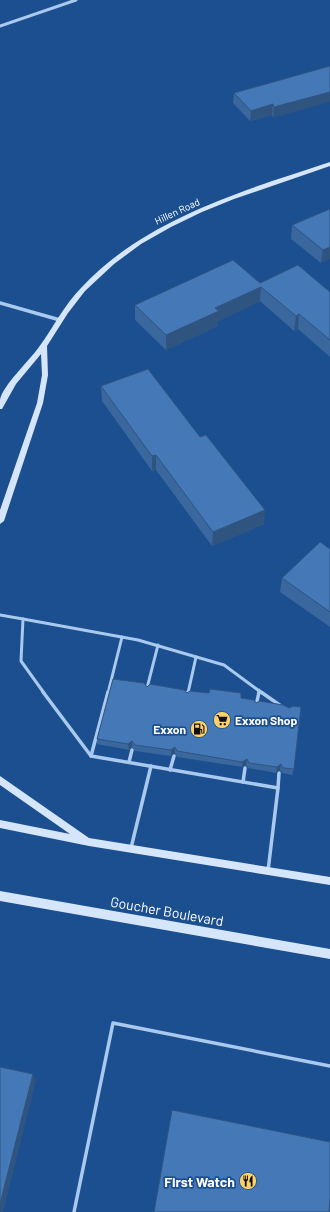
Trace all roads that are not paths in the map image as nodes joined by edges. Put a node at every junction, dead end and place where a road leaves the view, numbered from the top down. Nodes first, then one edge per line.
1 (76, 0) edge
2 (0, 26) edge
3 (330, 164) edge
4 (0, 303) edge
5 (60, 320) junction
6 (44, 345) junction
7 (0, 407) edge
8 (0, 522) edge
9 (0, 615) edge
10 (23, 619) junction
11 (122, 637) junction
12 (158, 645) junction
13 (196, 657) junction
14 (147, 690) edge
15 (259, 690) junction
16 (187, 696) edge
17 (256, 706) edge
18 (283, 707) edge
19 (132, 750) edge
20 (91, 756) junction
21 (174, 756) edge
22 (129, 762) junction
23 (151, 766) junction
24 (245, 768) edge
25 (170, 770) junction
26 (279, 773) edge
27 (0, 780) edge
28 (243, 782) junction
29 (278, 788) junction
30 (0, 824) edge
31 (89, 842) junction
32 (131, 849) junction
33 (268, 871) junction
34 (330, 881) edge
35 (0, 896) edge
36 (330, 954) edge
37 (330, 1066) edge
38 (74, 1212) edge

1 - 2 street
3 - 5 street, Hillen Road
4 - 5 street
5 - 6 street, Hillen Road
6 - 7 street, Hillen Road
6 - 8 street
9 - 10 lane
10 - 11 lane
10 - 20 lane
11 - 12 lane
11 - 20 lane
12 - 13 lane
12 - 14 lane
13 - 15 lane
13 - 16 lane
15 - 17 lane
15 - 18 lane
19 - 22 lane
20 - 22 lane
21 - 25 lane
22 - 23 lane
23 - 25 lane
23 - 32 lane
24 - 28 lane
25 - 28 lane
26 - 29 lane
27 - 31 street
28 - 29 lane
29 - 33 lane
30 - 31 street
31 - 32 street
32 - 33 street
33 - 34 street
35 - 36 street, Goucher Boulevard
37 - 38 lane

